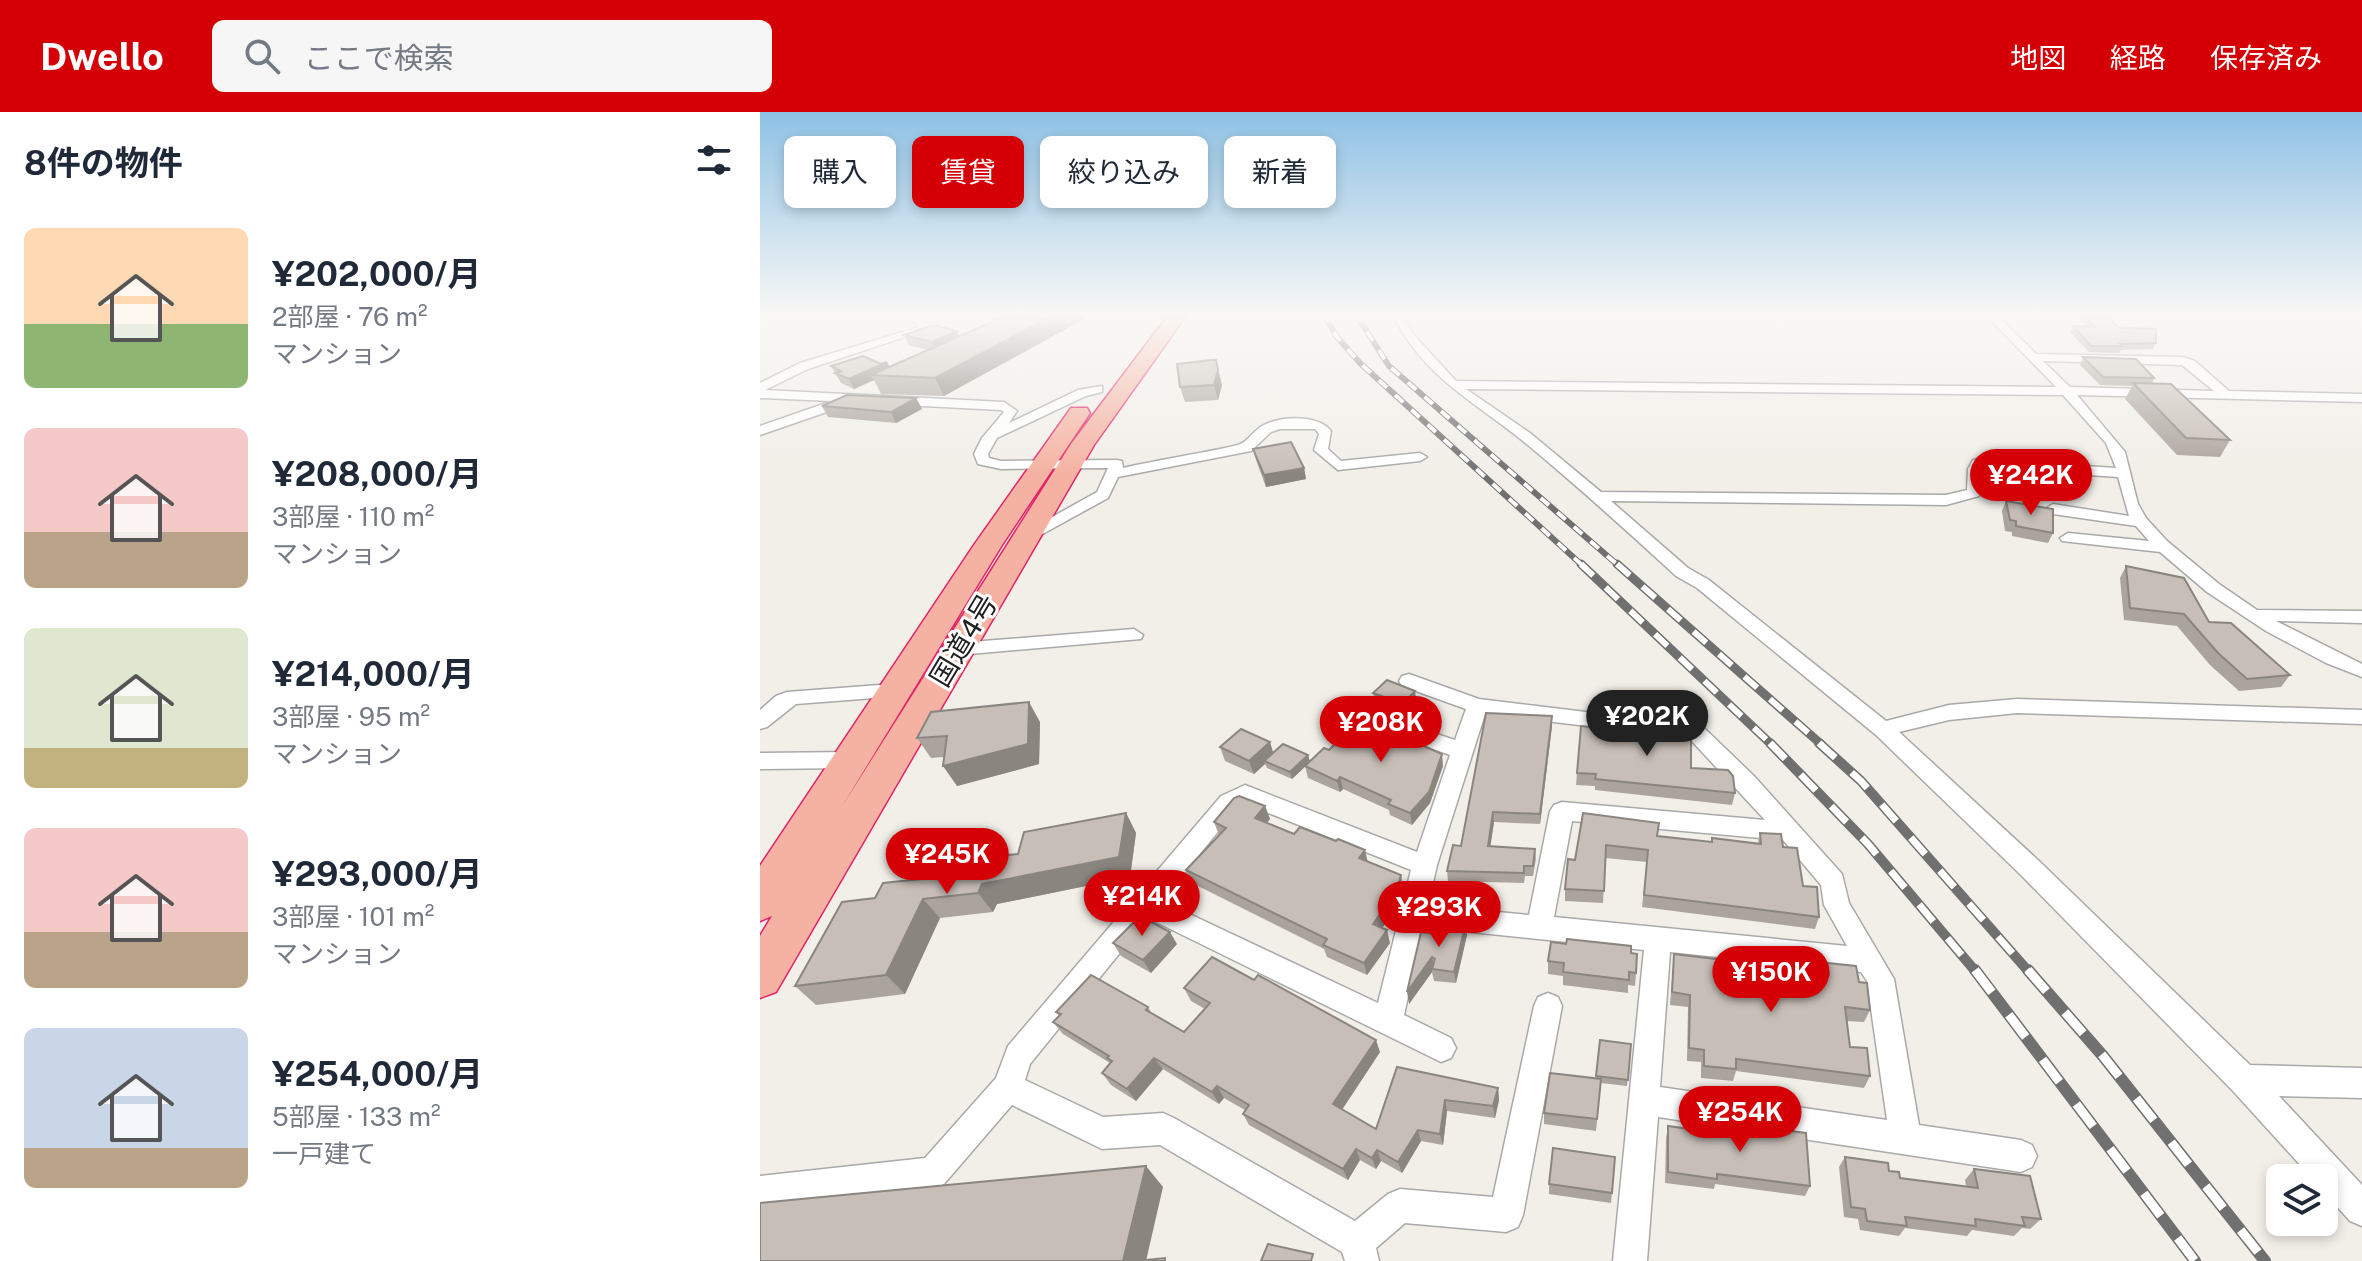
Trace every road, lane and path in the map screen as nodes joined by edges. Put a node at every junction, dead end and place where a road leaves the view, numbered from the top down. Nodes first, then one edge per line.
1 (803, 367) edge
2 (1116, 367) edge
3 (1137, 367) edge
4 (1436, 367) edge
5 (2045, 367) edge
6 (2192, 367) edge
7 (1453, 385) junction
8 (880, 387) edge
9 (1098, 389) junction
10 (760, 391) edge
11 (2069, 391) junction
12 (2228, 397) junction
13 (2362, 398) edge
14 (846, 400) junction
15 (760, 431) edge
16 (991, 435) junction
17 (1420, 457) dead end
18 (1056, 465) junction
19 (2122, 473) junction
20 (1113, 474) junction
21 (1597, 496) junction
22 (2053, 509) edge
23 (2140, 522) junction
24 (2068, 538) dead end
25 (1023, 540) junction
26 (2164, 547) junction
27 (2254, 615) junction
28 (2362, 617) edge
29 (1134, 635) dead end
30 (958, 649) junction
31 (2362, 671) edge
32 (1409, 681) dead end
33 (893, 691) junction
34 (1477, 706) junction
35 (2362, 717) edge
36 (1372, 720) edge
37 (760, 722) edge
38 (1883, 730) junction
39 (1462, 751) junction
40 (850, 760) junction
41 (760, 761) edge
42 (1789, 831) junction
43 (1425, 865) junction
44 (760, 902) edge
45 (1144, 904) junction
46 (1413, 915) junction
47 (1539, 928) junction
48 (1658, 941) junction
49 (1867, 960) junction
50 (760, 977) edge
51 (1548, 1006) dead end
52 (1388, 1022) junction
53 (1441, 1048) dead end
54 (2244, 1080) junction
55 (2362, 1083) edge
56 (1008, 1087) junction
57 (1645, 1100) junction
58 (1906, 1139) junction
59 (2021, 1156) dead end
60 (760, 1192) edge
61 (2362, 1209) edge
62 (1360, 1251) edge
63 (1630, 1261) edge

1 - 10 street
2 - 9 highway, 国道4号
3 - 18 highway, 国道4号
4 - 7 street
5 - 11 street
6 - 12 street
7 - 11 street
7 - 21 street
8 - 14 street
9 - 16 street
9 - 18 highway, 国道4号
10 - 14 street
11 - 12 street
11 - 19 street
12 - 13 street
14 - 15 street
14 - 16 street
16 - 18 street
17 - 20 street
18 - 20 street
18 - 25 highway, 国道4号
18 - 33 highway, 国道4号
19 - 21 street
19 - 23 street
20 - 25 street
21 - 38 street
22 - 23 street
23 - 26 street
24 - 26 street
25 - 30 highway, 国道4号
26 - 27 street
27 - 28 street
27 - 31 street
29 - 30 street
30 - 50 highway, 国道4号
32 - 34 street
33 - 37 street
33 - 40 highway, 国道4号
34 - 39 street
34 - 42 street
35 - 38 street
36 - 39 street
38 - 54 street
39 - 43 street
40 - 41 street
40 - 44 highway, 国道4号
42 - 47 street
42 - 49 street
43 - 45 street
43 - 46 street
45 - 52 street
45 - 56 street
46 - 47 street
46 - 52 street
47 - 48 street
48 - 49 street
48 - 57 street
49 - 58 street
51 - 62 street
52 - 53 street
54 - 55 street
54 - 61 street
56 - 60 street
56 - 62 street
57 - 58 street
57 - 63 street
58 - 59 street

